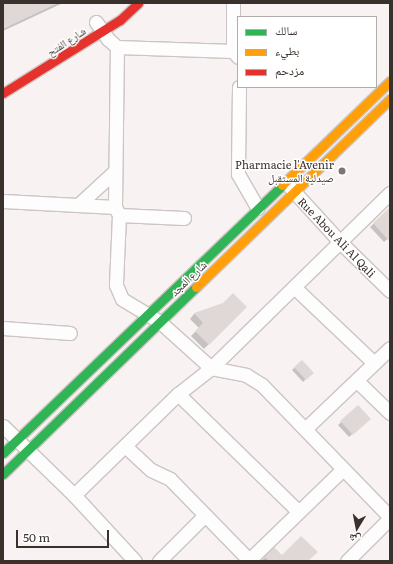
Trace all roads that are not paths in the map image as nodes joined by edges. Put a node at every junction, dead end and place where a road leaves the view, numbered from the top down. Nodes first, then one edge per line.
1 (138, 3) edge
2 (233, 3) edge
3 (99, 24) junction
4 (117, 47) junction
5 (235, 54) edge
6 (18, 70) dead end
7 (23, 81) junction
8 (390, 81) edge
9 (240, 88) edge
10 (3, 93) edge
11 (390, 99) edge
12 (114, 172) junction
13 (285, 181) junction
14 (294, 192) junction
15 (390, 193) edge
16 (3, 201) edge
17 (78, 205) junction
18 (258, 208) junction
19 (117, 211) junction
20 (184, 218) dead end
21 (339, 241) junction
22 (294, 286) junction
23 (390, 291) edge
24 (146, 315) junction
25 (160, 322) junction
26 (3, 328) edge
27 (70, 333) dead end
28 (390, 348) edge
29 (374, 363) junction
30 (211, 368) junction
31 (357, 380) junction
32 (178, 394) junction
33 (390, 413) edge
34 (3, 426) edge
35 (305, 429) junction
36 (17, 439) junction
37 (125, 446) junction
38 (28, 450) junction
39 (3, 453) edge
40 (342, 470) junction
41 (3, 474) edge
42 (74, 495) junction
43 (298, 512) junction
44 (205, 515) junction
45 (390, 518) edge
46 (135, 561) edge
47 (159, 561) edge
48 (249, 561) edge
49 (347, 561) edge

1 - 3 main road, شارع الفتح
2 - 5 street
3 - 4 street
3 - 7 main road, شارع الفتح
4 - 5 street
4 - 12 street
6 - 7 main road
7 - 10 main road, شارع الفتح
8 - 13 main road, شارع المجد
9 - 18 street
11 - 14 main road, شارع المجد
12 - 17 street
12 - 19 street
13 - 14 street, Rue Abou Ali Al Qali
13 - 18 main road, شارع المجد
14 - 21 street, Rue Abou Ali Al Qali
14 - 25 main road, شارع المجد
15 - 21 street
16 - 17 street
17 - 19 street
18 - 24 main road, شارع المجد
19 - 20 street
19 - 24 street
21 - 22 street
21 - 23 street, Rue Abou Ali Al Qali
22 - 29 street
22 - 30 street
24 - 25 street
24 - 36 main road, شارع المجد
25 - 30 street
25 - 38 main road, شارع المجد
26 - 27 street
28 - 29 street
29 - 31 street
30 - 32 street
30 - 35 street
31 - 33 street
31 - 35 street
32 - 37 street
32 - 43 street
34 - 36 street
35 - 40 street
36 - 38 street
36 - 39 main road, شارع المجد
37 - 42 street
37 - 44 street
38 - 41 main road, شارع المجد
38 - 42 street
40 - 43 street
40 - 45 street
42 - 46 street
43 - 48 street
44 - 47 street
44 - 48 street
45 - 49 street

